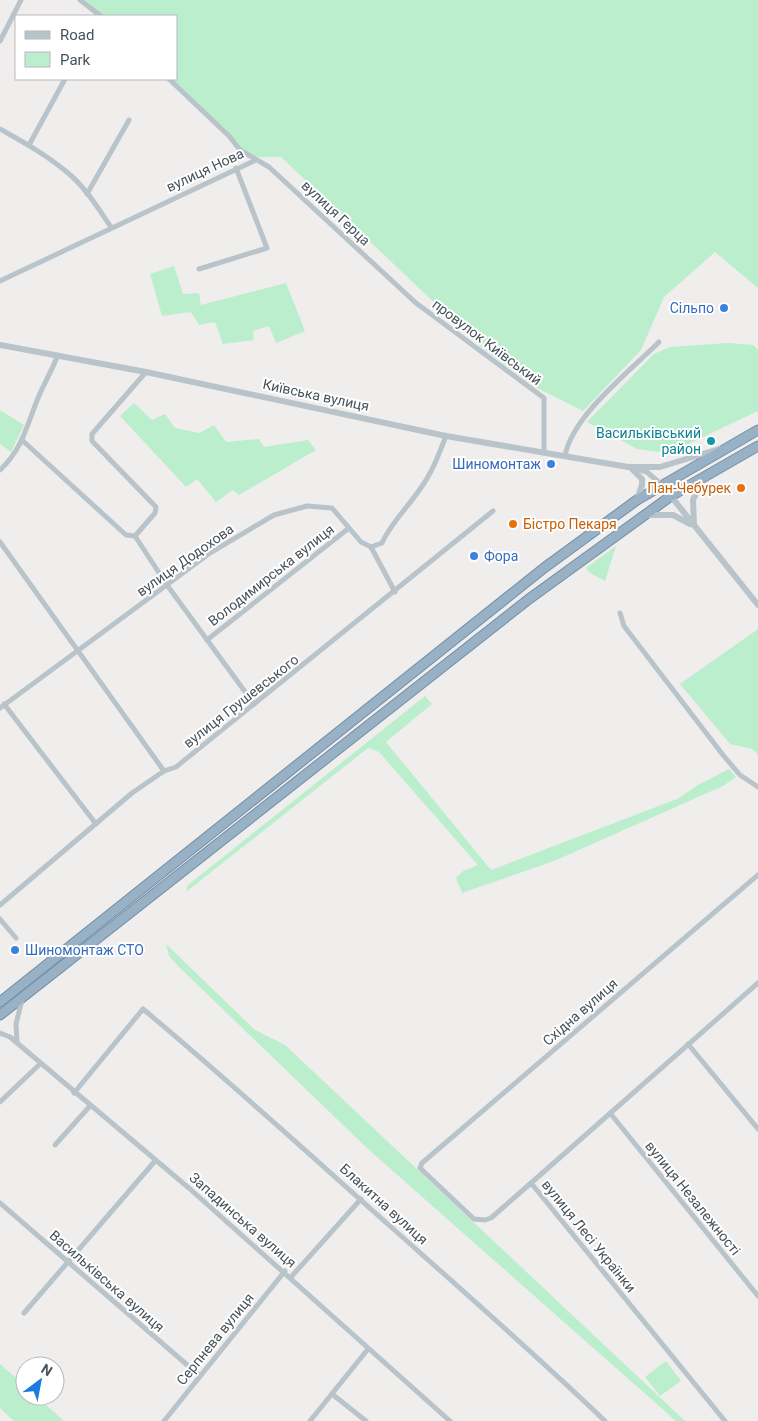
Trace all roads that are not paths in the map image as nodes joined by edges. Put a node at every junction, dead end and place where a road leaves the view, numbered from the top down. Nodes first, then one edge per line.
1 (21, 0) edge
2 (80, 0) edge
3 (100, 15) edge
4 (0, 41) edge
5 (64, 80) edge
6 (170, 80) edge
7 (129, 120) dead end
8 (0, 129) edge
9 (29, 145) junction
10 (256, 160) junction
11 (236, 168) junction
12 (87, 194) junction
13 (110, 227) junction
14 (199, 269) dead end
15 (0, 281) edge
16 (400, 287) joint
17 (659, 342) dead end
18 (0, 345) edge
19 (58, 355) junction
20 (146, 372) junction
21 (758, 430) edge
22 (446, 436) junction
23 (23, 441) junction
24 (731, 445) junction
25 (758, 446) edge
26 (544, 453) junction
27 (565, 456) junction
28 (628, 467) junction
29 (0, 470) edge
30 (704, 478) junction
31 (662, 484) junction
32 (671, 496) junction
33 (638, 500) junction
34 (493, 510) dead end
35 (644, 515) junction
36 (694, 526) junction
37 (349, 528) junction
38 (135, 536) junction
39 (0, 542) edge
40 (371, 547) junction
41 (167, 585) junction
42 (395, 592) junction
43 (758, 605) edge
44 (620, 613) dead end
45 (207, 640) junction
46 (77, 651) junction
47 (254, 704) junction
48 (2, 706) edge
49 (164, 772) junction
50 (758, 787) edge
51 (96, 824) junction
52 (758, 875) edge
53 (0, 905) edge
54 (0, 919) edge
55 (16, 938) dead end
56 (758, 983) edge
57 (19, 986) junction
58 (0, 996) edge
59 (24, 996) junction
60 (0, 1002) edge
61 (0, 1015) edge
62 (0, 1034) edge
63 (17, 1043) junction
64 (688, 1044) junction
65 (40, 1064) junction
66 (74, 1093) junction
67 (0, 1102) edge
68 (90, 1106) junction
69 (610, 1113) junction
70 (758, 1129) edge
71 (55, 1145) dead end
72 (155, 1161) junction
73 (531, 1183) junction
74 (361, 1200) junction
75 (0, 1203) edge
76 (68, 1262) junction
77 (285, 1271) junction
78 (291, 1277) junction
79 (758, 1296) edge
80 (24, 1313) dead end
81 (368, 1349) junction
82 (200, 1376) junction
83 (332, 1394) junction
84 (164, 1421) edge
85 (310, 1421) edge
86 (366, 1421) edge
87 (450, 1421) edge
88 (605, 1421) edge
89 (725, 1421) edge

1 - 4 street
2 - 3 street
5 - 9 street
6 - 10 street, вулиця Нова
7 - 12 street
8 - 9 street
9 - 12 street
10 - 11 street, вулиця Нова
10 - 16 street, вулиця Герца
11 - 13 street, вулиця Нова
11 - 14 street
12 - 13 street
13 - 15 street, вулиця Нова
16 - 26 street, провулок Київський
17 - 27 street
18 - 19 street, Київська вулиця
19 - 20 street, Київська вулиця
19 - 23 street
20 - 22 street, Київська вулиця
20 - 38 street
21 - 24 highway
22 - 26 street, Київська вулиця
22 - 40 street
23 - 29 street
23 - 38 street
24 - 28 street, Київська вулиця
24 - 31 highway
25 - 30 highway
26 - 27 street, Київська вулиця
27 - 28 street, Київська вулиця
28 - 31 street
28 - 33 street
30 - 32 highway
30 - 36 street
31 - 32 street
31 - 33 highway
32 - 35 highway
32 - 36 street
33 - 57 highway
34 - 42 street, вулиця Грушевського
35 - 36 street
35 - 59 highway
36 - 43 street
37 - 40 street, вулиця Додохова
37 - 41 street, вулиця Додохова
37 - 45 street, Володимирська вулиця
38 - 41 street
39 - 46 street
40 - 42 street
41 - 45 street
41 - 46 street, вулиця Додохова
42 - 47 street, вулиця Грушевського
44 - 50 street
45 - 47 street
46 - 48 street, вулиця Додохова
46 - 49 street
47 - 49 street, вулиця Грушевського
48 - 51 street
49 - 51 street, вулиця Грушевського
51 - 53 street, вулиця Грушевського
52 - 73 street, Східна вулиця
54 - 55 street
56 - 64 street, вулиця Лесі Українки
57 - 58 street
57 - 60 highway
59 - 61 highway
59 - 63 street
62 - 63 street, Западинська вулиця
63 - 65 street, Западинська вулиця
64 - 69 street, вулиця Лесі Українки
64 - 70 street
65 - 66 street, Западинська вулиця
65 - 67 street
66 - 68 street, Западинська вулиця
66 - 74 street, Блакитна вулиця
68 - 71 street
68 - 72 street, Западинська вулиця
69 - 73 street, вулиця Лесі Українки
69 - 79 street, вулиця Незалежності
72 - 76 street
72 - 77 street, Западинська вулиця
73 - 89 street, вулиця Лесі Українки
74 - 78 street
74 - 88 street, Блакитна вулиця
75 - 76 street, Васильківська вулиця
76 - 80 street
76 - 82 street, Васильківська вулиця
77 - 78 street, Западинська вулиця
77 - 82 street, Серпнева вулиця
78 - 81 street, Западинська вулиця
81 - 83 street
81 - 87 street, Западинська вулиця
82 - 84 street, Серпнева вулиця
83 - 85 street
83 - 86 street

